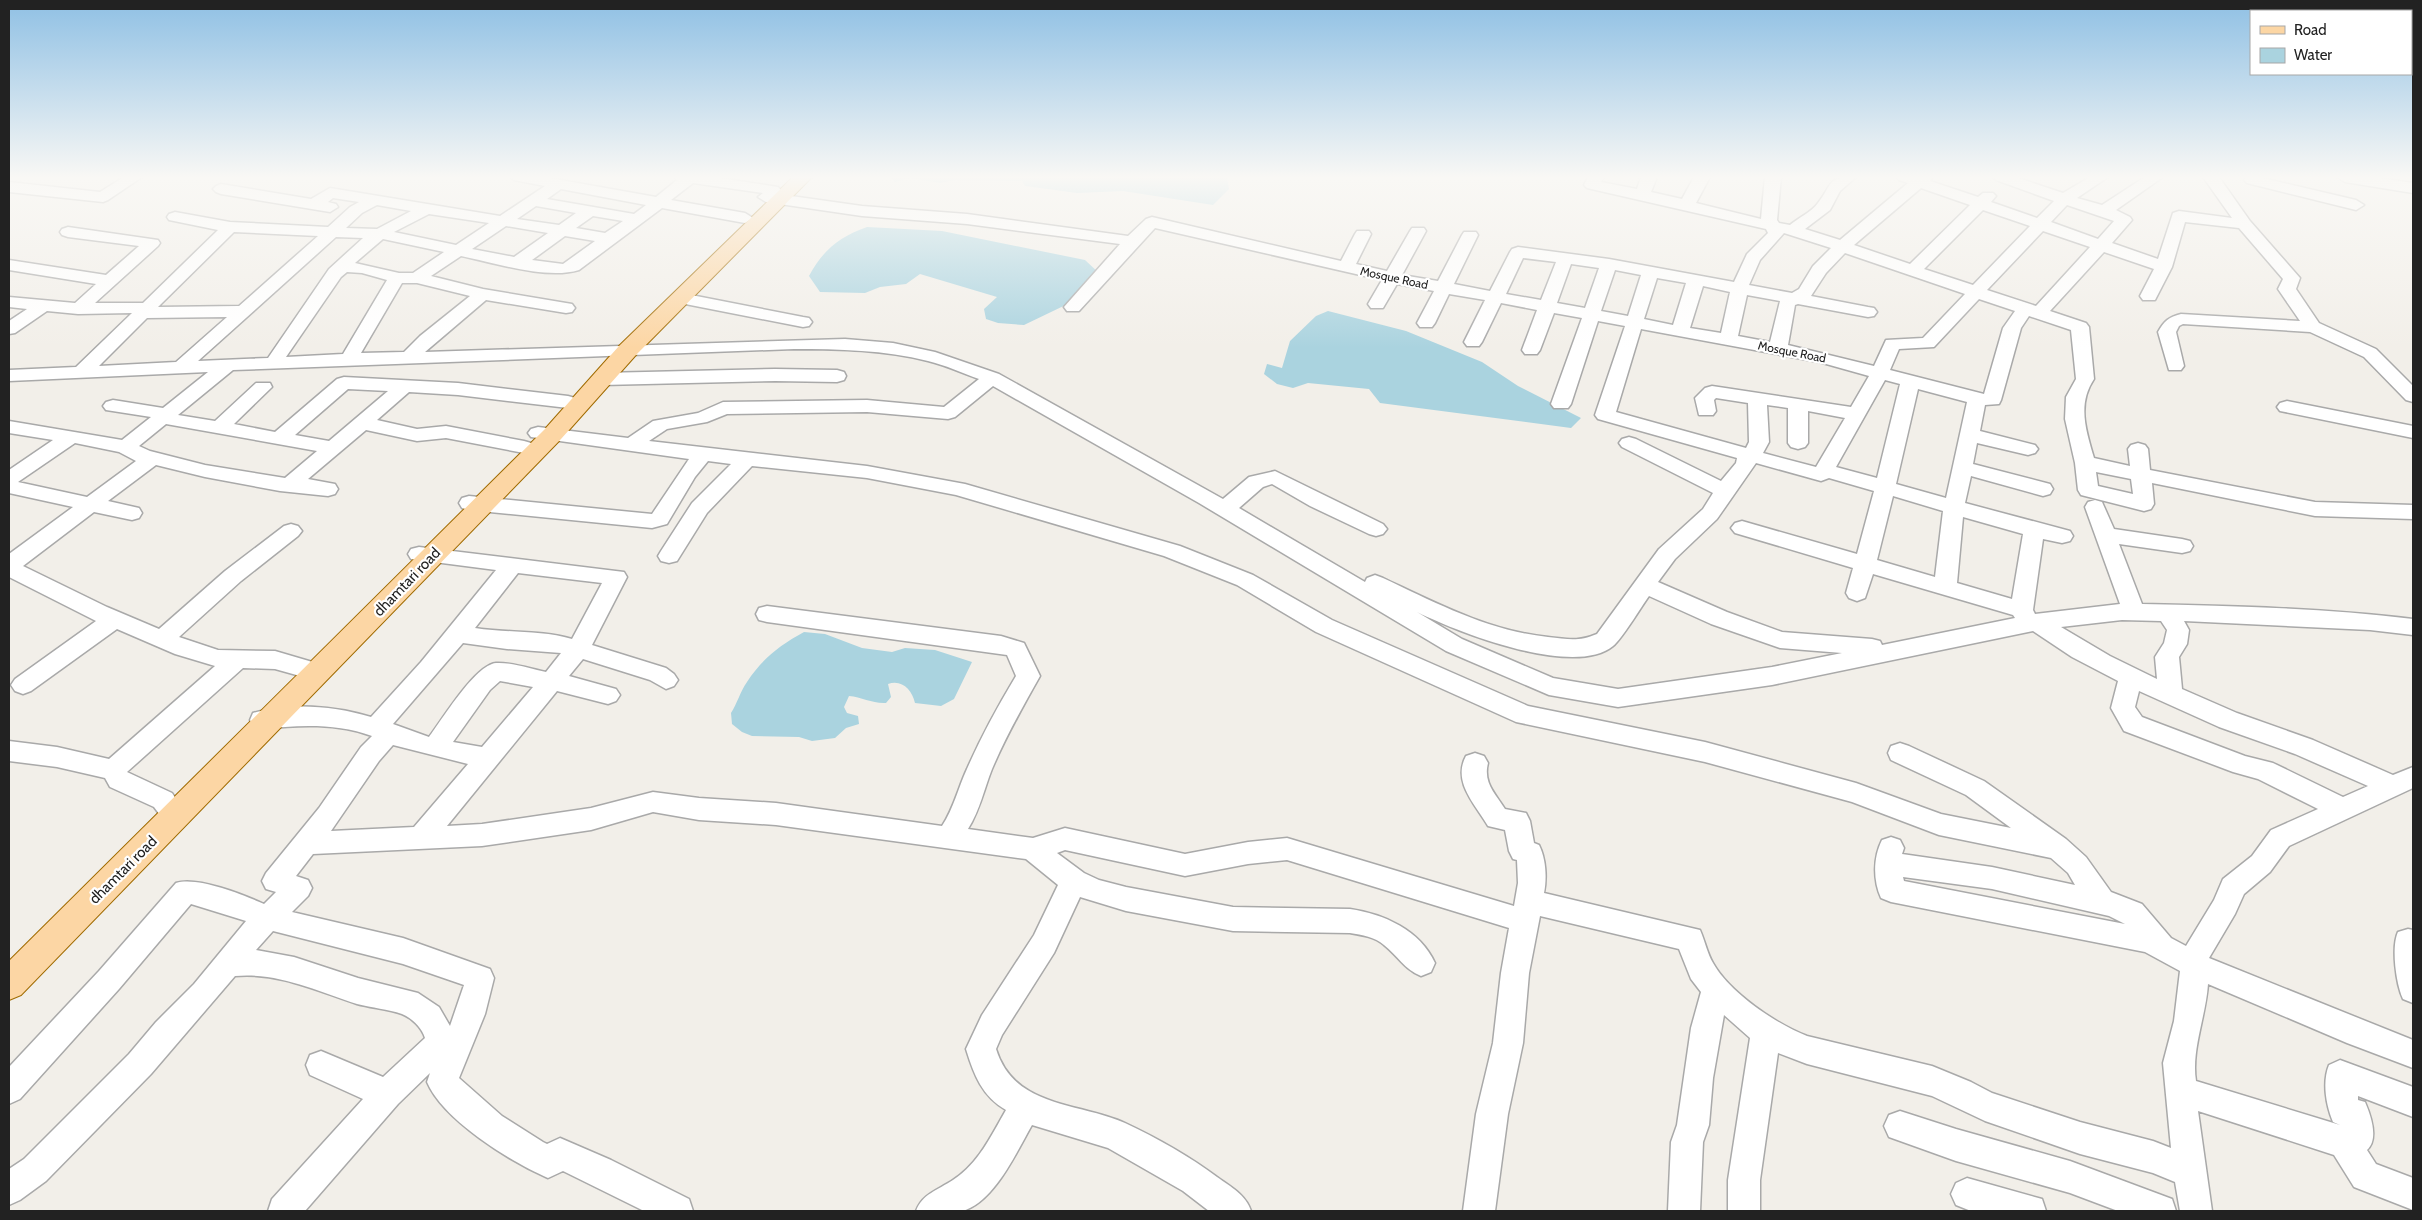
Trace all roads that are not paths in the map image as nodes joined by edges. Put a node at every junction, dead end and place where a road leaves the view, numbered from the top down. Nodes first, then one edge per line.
1 (83, 234) edge
2 (224, 234) edge
3 (330, 234) edge
4 (381, 234) joint
5 (484, 234) edge
6 (558, 234) edge
7 (581, 234) edge
8 (614, 234) edge
9 (730, 234) edge
10 (738, 234) edge
11 (1084, 234) edge
12 (1139, 234) edge
13 (1208, 234) edge
14 (1363, 234) dead end
15 (1416, 234) edge
16 (1776, 234) edge
17 (1805, 234) edge
18 (1855, 234) edge
19 (1949, 234) edge
20 (2031, 234) edge
21 (2071, 234) edge
22 (2111, 234) edge
23 (2174, 234) edge
24 (2253, 234) edge
25 (1470, 235) dead end
26 (608, 238) junction
27 (1132, 240) junction
28 (2102, 244) junction
29 (1842, 246) junction
30 (460, 250) junction
31 (1565, 259) junction
32 (517, 263) junction
33 (1608, 264) junction
34 (9, 265) edge
35 (343, 267) junction
36 (2164, 267) junction
37 (1346, 268) junction
38 (1913, 270) junction
39 (1652, 271) junction
40 (1392, 277) junction
41 (398, 278) junction
42 (418, 278) junction
43 (1696, 280) junction
44 (110, 281) junction
45 (1740, 287) junction
46 (1442, 288) junction
47 (1976, 291) junction
48 (483, 294) junction
49 (2148, 296) dead end
50 (1495, 297) junction
51 (1796, 297) junction
52 (681, 298) junction
53 (9, 302) edge
54 (1377, 304) dead end
55 (42, 306) junction
56 (1548, 306) junction
57 (1073, 307) dead end
58 (566, 308) dead end
59 (78, 309) junction
60 (145, 310) junction
61 (242, 311) junction
62 (2032, 311) junction
63 (1868, 312) dead end
64 (1592, 313) junction
65 (803, 322) dead end
66 (1636, 322) junction
67 (1426, 323) dead end
68 (2313, 327) junction
69 (9, 328) edge
70 (1680, 332) junction
71 (1728, 341) junction
72 (1473, 342) dead end
73 (1778, 349) junction
74 (1531, 350) dead end
75 (620, 352) junction
76 (409, 357) junction
77 (349, 359) junction
78 (273, 363) junction
79 (228, 365) junction
80 (2175, 366) dead end
81 (181, 367) junction
82 (83, 371) junction
83 (1880, 373) junction
84 (9, 376) edge
85 (837, 376) dead end
86 (992, 378) junction
87 (602, 379) junction
88 (1910, 381) junction
89 (263, 387) dead end
90 (404, 387) junction
91 (2413, 396) edge
92 (1757, 399) junction
93 (1977, 399) junction
94 (568, 402) junction
95 (1561, 404) dead end
96 (1798, 404) junction
97 (114, 406) dead end
98 (2287, 407) dead end
99 (1706, 411) dead end
100 (1856, 414) junction
101 (166, 416) junction
102 (362, 423) junction
103 (9, 427) edge
104 (220, 427) junction
105 (2413, 432) edge
106 (1970, 435) junction
107 (71, 437) junction
108 (281, 437) junction
109 (538, 438) junction
110 (1630, 443) dead end
111 (1798, 443) dead end
112 (633, 444) junction
113 (126, 447) junction
114 (334, 448) junction
115 (2028, 449) dead end
116 (2138, 449) dead end
117 (703, 454) junction
118 (1749, 455) junction
119 (153, 458) junction
120 (747, 460) junction
121 (2085, 463) junction
122 (1963, 468) junction
123 (1825, 470) junction
124 (2139, 474) junction
125 (9, 479) edge
126 (290, 484) junction
127 (9, 487) edge
128 (1885, 487) junction
129 (328, 489) dead end
130 (2043, 489) dead end
131 (1725, 491) junction
132 (90, 504) junction
133 (476, 504) junction
134 (1954, 507) junction
135 (2095, 507) dead end
136 (1225, 509) junction
137 (2413, 512) edge
138 (132, 513) dead end
139 (1742, 528) dead end
140 (1376, 530) dead end
141 (2034, 530) junction
142 (291, 531) dead end
143 (2106, 535) junction
144 (2062, 536) dead end
145 (2182, 546) dead end
146 (1293, 550) junction
147 (426, 555) junction
148 (669, 556) dead end
149 (1864, 564) junction
150 (512, 565) junction
151 (9, 567) edge
152 (1644, 585) junction
153 (1945, 588) junction
154 (1857, 593) dead end
155 (2134, 612) junction
156 (2168, 613) junction
157 (767, 614) dead end
158 (2029, 619) junction
159 (115, 620) junction
160 (2413, 627) edge
161 (458, 634) junction
162 (162, 639) junction
163 (1905, 648) junction
164 (578, 649) junction
165 (236, 661) junction
166 (312, 671) junction
167 (2130, 678) junction
168 (666, 680) dead end
169 (551, 682) junction
170 (23, 684) dead end
171 (2170, 694) junction
172 (608, 696) dead end
173 (264, 720) junction
174 (383, 730) junction
175 (436, 746) junction
176 (9, 751) edge
177 (1900, 752) dead end
178 (488, 758) junction
179 (1475, 763) dead end
180 (113, 770) junction
181 (2403, 782) edge
182 (169, 808) junction
183 (2343, 809) junction
184 (422, 838) junction
185 (949, 838) junction
186 (308, 843) junction
187 (1032, 849) junction
188 (2059, 849) junction
189 (1074, 880) junction
190 (2102, 902) junction
191 (1527, 911) junction
192 (269, 918) junction
193 (2413, 942) edge
194 (2163, 948) junction
195 (9, 958) edge
196 (1421, 963) dead end
197 (228, 964) junction
198 (2195, 965) junction
199 (9, 984) edge
200 (1716, 989) junction
201 (2413, 990) edge
202 (1766, 1031) junction
203 (2413, 1054) edge
204 (321, 1066) dead end
205 (9, 1089) edge
206 (2182, 1091) junction
207 (387, 1094) junction
208 (2413, 1102) edge
209 (1027, 1105) junction
210 (1900, 1126) dead end
211 (2344, 1142) junction
212 (2190, 1171) junction
213 (9, 1189) edge
214 (1967, 1194) dead end
215 (2413, 1194) edge
216 (284, 1211) edge
217 (677, 1211) edge
218 (932, 1211) edge
219 (1235, 1211) edge
220 (1479, 1211) edge
221 (1684, 1211) edge
222 (1744, 1211) edge
223 (2030, 1211) edge
224 (2160, 1211) edge
225 (2196, 1211) edge

1 - 44 street
2 - 60 street
3 - 61 street
4 - 30 street
4 - 35 street
5 - 30 street
6 - 32 street
7 - 26 street
8 - 26 street
9 - 75 main road
10 - 52 main road, dhamtari road
11 - 27 street
12 - 27 street, Mosque Road
13 - 37 street, Mosque Road
14 - 37 street
15 - 40 street
16 - 45 street
17 - 29 street
18 - 29 street
19 - 38 street
20 - 47 street
21 - 28 street
22 - 28 street
23 - 36 street
24 - 68 street
25 - 46 street
26 - 32 street
27 - 57 street
28 - 36 street
28 - 62 street
29 - 38 street
29 - 51 street
30 - 32 street
30 - 42 street
31 - 33 street
31 - 50 street
31 - 56 street
33 - 39 street
33 - 64 street
34 - 44 street
35 - 41 street
35 - 78 street
36 - 49 street
37 - 40 street, Mosque Road
38 - 47 street
39 - 43 street
39 - 66 street
40 - 46 street, Mosque Road
40 - 54 street
41 - 42 street
41 - 77 street
42 - 48 street
43 - 45 street
43 - 70 street
44 - 59 street
45 - 51 street
45 - 71 street
46 - 50 street, Mosque Road
46 - 67 street
47 - 62 street
47 - 83 street
48 - 58 street
48 - 76 street
50 - 56 street, Mosque Road
50 - 72 street
51 - 63 street
51 - 73 street
52 - 65 street
52 - 75 main road, dhamtari road
53 - 55 street
55 - 59 street
55 - 69 street
56 - 64 street, Mosque Road
56 - 74 street
59 - 60 street
60 - 61 street
60 - 82 street
61 - 81 street
62 - 93 street
62 - 121 street
64 - 66 street, Mosque Road
64 - 95 street
66 - 70 street, Mosque Road
66 - 118 street
68 - 80 street
68 - 91 street
70 - 71 street, Mosque Road
71 - 73 street, Mosque Road
73 - 83 street, Mosque Road
75 - 76 street
75 - 86 street
75 - 87 main road, dhamtari road
75 - 94 main road
76 - 77 street
77 - 78 street
78 - 79 street
79 - 81 street
79 - 101 street
81 - 82 street
82 - 84 street
83 - 88 street, Mosque Road
83 - 100 street
85 - 87 street
86 - 112 street
86 - 136 street
87 - 109 main road, dhamtari road
88 - 93 street, Mosque Road
88 - 128 street
89 - 104 street
90 - 94 street
90 - 102 street
90 - 108 street
92 - 96 street
92 - 99 street
92 - 118 street
93 - 106 street
94 - 109 main road
96 - 100 street
96 - 111 street
97 - 101 street
98 - 105 street
100 - 123 street
101 - 104 street
101 - 113 street
102 - 109 street
102 - 114 street
103 - 107 street
104 - 108 street
106 - 115 street
106 - 122 street
107 - 113 street
107 - 125 street
108 - 114 street
109 - 112 street
109 - 133 main road, dhamtari road
110 - 131 street
112 - 117 street
113 - 119 street
114 - 126 street
116 - 124 street
117 - 120 street
117 - 133 street
118 - 123 street
118 - 131 street
119 - 126 street
119 - 132 street
120 - 148 street
120 - 188 street
121 - 124 street
121 - 124 street
122 - 130 street
122 - 134 street
123 - 128 street
124 - 137 street
126 - 129 street
127 - 132 street
128 - 134 street
128 - 149 street
131 - 152 street
132 - 138 street
132 - 151 street
133 - 147 main road, dhamtari road
134 - 141 street
134 - 153 street
135 - 143 street
136 - 140 street
136 - 146 street
139 - 149 street
141 - 144 street
141 - 158 street
142 - 162 street
143 - 145 street
143 - 155 street
146 - 152 street
146 - 163 street
147 - 150 street
147 - 166 main road, dhamtari road
149 - 153 street
149 - 154 street
150 - 161 street
150 - 164 street
151 - 159 street
152 - 163 street
153 - 158 street
155 - 156 street
155 - 158 street
156 - 160 street
156 - 171 street
157 - 185 street
158 - 163 street
158 - 167 street
159 - 162 street
159 - 170 street
161 - 164 street
161 - 174 street
162 - 165 street
164 - 168 street
164 - 169 street
165 - 166 street
165 - 180 street
166 - 173 main road, dhamtari road
167 - 171 street
167 - 183 street
169 - 172 street
169 - 175 street
169 - 178 street
171 - 181 street
173 - 174 street
173 - 182 main road
173 - 199 main road, dhamtari road
174 - 175 street
174 - 186 street
175 - 178 street
176 - 180 street
177 - 188 street
178 - 184 street
179 - 191 street
180 - 182 street
181 - 183 street
182 - 195 main road
183 - 198 street
184 - 185 street
184 - 186 street
185 - 187 street
186 - 192 street
187 - 189 street
187 - 191 street
188 - 190 street
189 - 196 street
189 - 209 street
190 - 194 street
190 - 194 street
191 - 200 street
191 - 220 street
192 - 197 street
192 - 205 street
192 - 217 street
193 - 201 street
194 - 198 street
197 - 207 street
197 - 213 street
198 - 203 street
198 - 206 street
200 - 202 street
200 - 221 street
202 - 212 street
202 - 222 street
204 - 207 street
206 - 211 street
206 - 212 street
207 - 216 street
208 - 211 street
209 - 218 street
209 - 219 street
210 - 224 street
211 - 215 street
212 - 225 street
214 - 223 street

